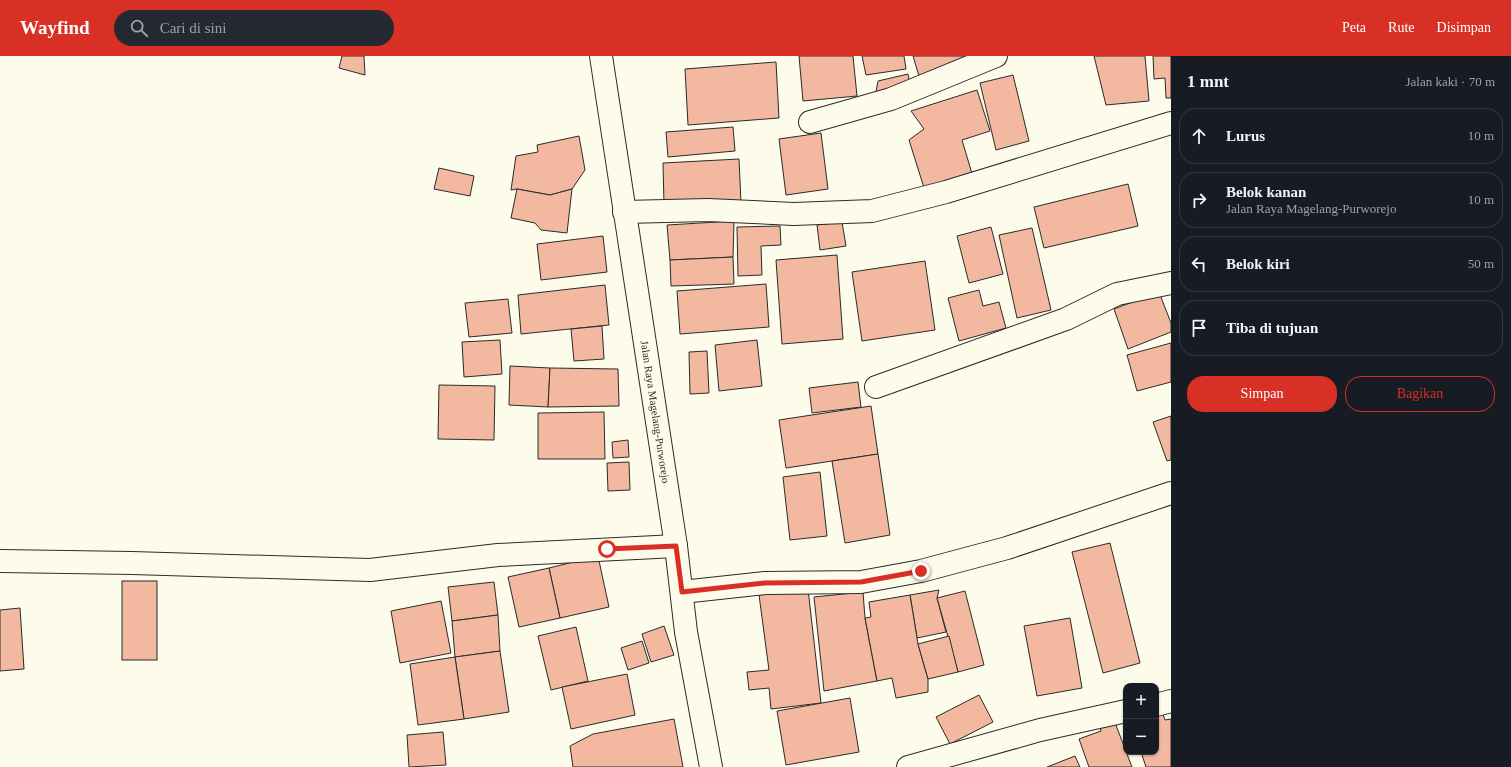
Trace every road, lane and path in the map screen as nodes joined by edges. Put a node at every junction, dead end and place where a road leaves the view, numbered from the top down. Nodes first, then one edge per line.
1 (601, 56) edge
2 (996, 56) edge
3 (810, 122) dead end
4 (1171, 124) edge
5 (624, 212) junction
6 (1171, 283) edge
7 (876, 387) dead end
8 (1171, 493) edge
9 (676, 546) junction
10 (0, 561) edge
11 (682, 592) junction
12 (1171, 701) edge
13 (1159, 703) edge
14 (1123, 712) edge
15 (712, 767) edge
16 (908, 767) edge

1 - 5 street, Jalan Raya Magelang-Purworejo
2 - 3 street
4 - 5 street
5 - 9 street, Jalan Raya Magelang-Purworejo
6 - 7 street
8 - 11 street
9 - 10 street
9 - 11 street, Jalan Raya Magelang-Purworejo
11 - 15 street, Jalan Raya Magelang-Purworejo
12 - 13 street
14 - 16 street

